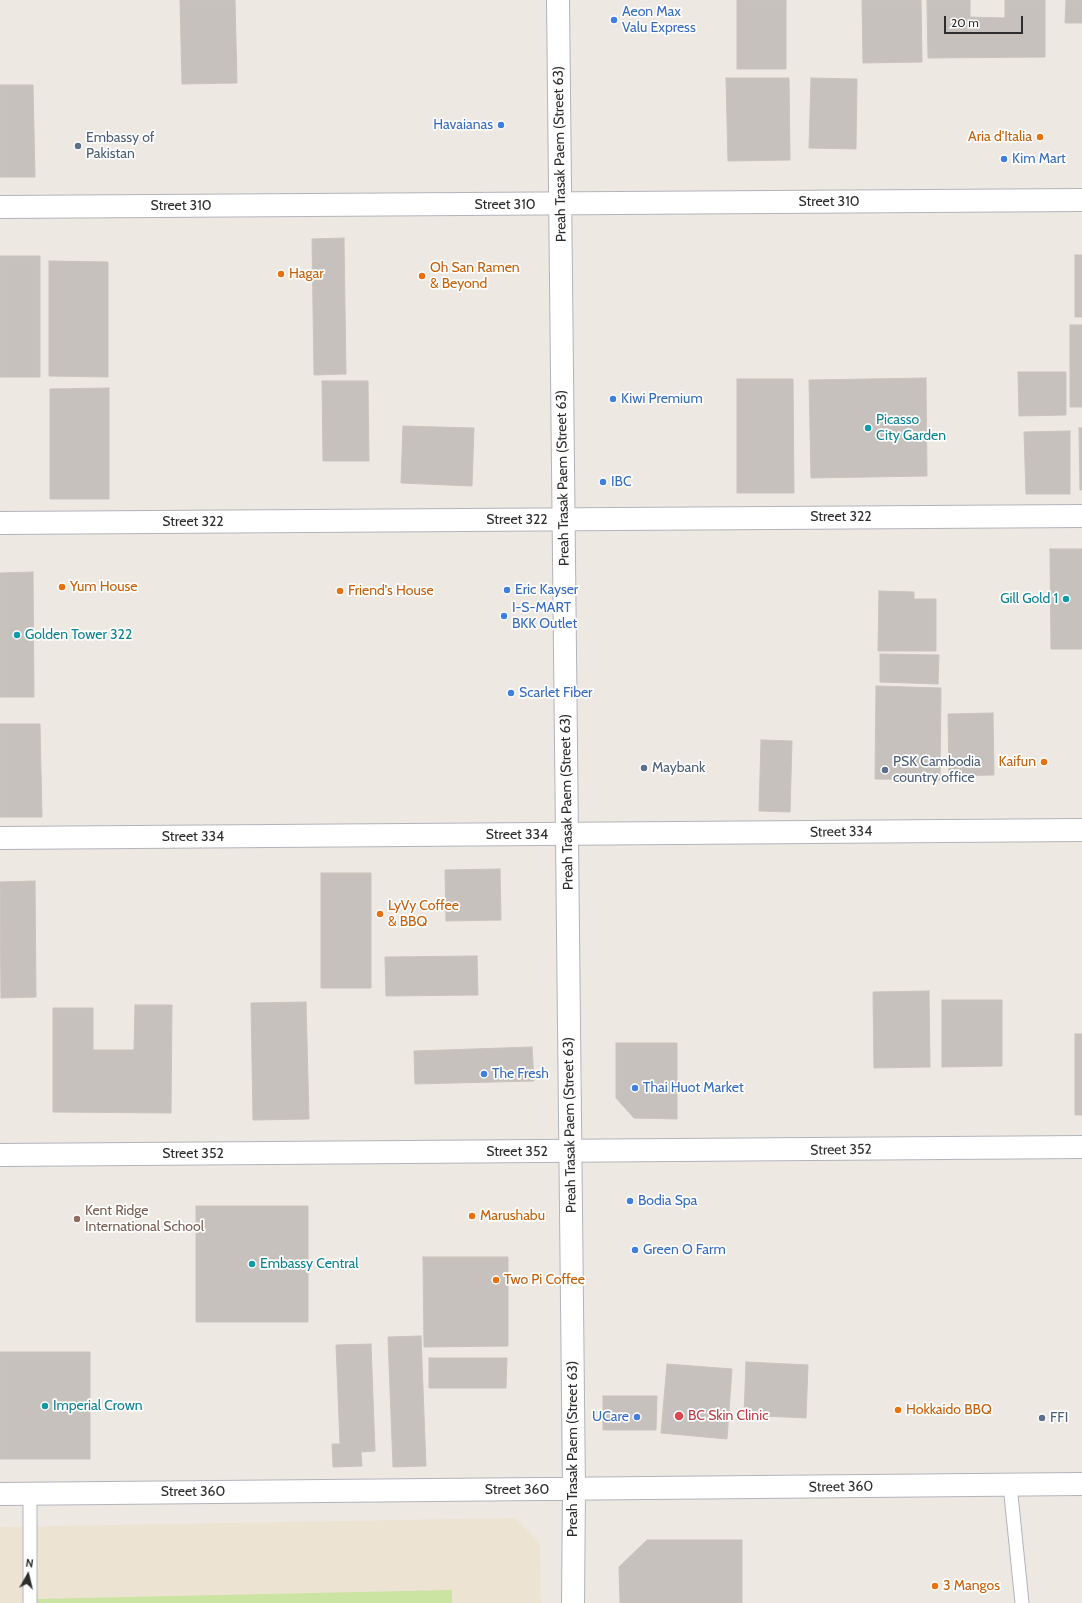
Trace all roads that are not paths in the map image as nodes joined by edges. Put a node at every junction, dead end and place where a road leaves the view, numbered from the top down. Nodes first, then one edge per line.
1 (558, 0) edge
2 (1082, 200) edge
3 (561, 205) junction
4 (0, 207) edge
5 (1082, 516) edge
6 (564, 519) junction
7 (0, 523) edge
8 (1082, 830) edge
9 (567, 835) junction
10 (0, 838) edge
11 (1082, 1147) edge
12 (570, 1152) junction
13 (0, 1155) edge
14 (1082, 1484) edge
15 (1010, 1485) junction
16 (574, 1490) junction
17 (0, 1494) edge
18 (30, 1494) junction
19 (30, 1603) edge
20 (573, 1603) edge
21 (1022, 1603) edge

1 - 3 street, Preah Trasak Paem (Street 63)
2 - 3 street, Street 310
3 - 4 street, Street 310
3 - 6 street, Preah Trasak Paem (Street 63)
5 - 6 street, Street 322
6 - 7 street, Street 322
6 - 9 street, Preah Trasak Paem (Street 63)
8 - 9 street, Street 334
9 - 10 street, Street 334
9 - 12 street, Preah Trasak Paem (Street 63)
11 - 12 street, Street 352
12 - 13 street, Street 352
12 - 16 street, Preah Trasak Paem (Street 63)
14 - 15 street, Street 360
15 - 16 street, Street 360
15 - 21 lane
16 - 18 street, Street 360
16 - 20 street, Preah Trasak Paem (Street 63)
17 - 18 street, Street 360
18 - 19 lane

